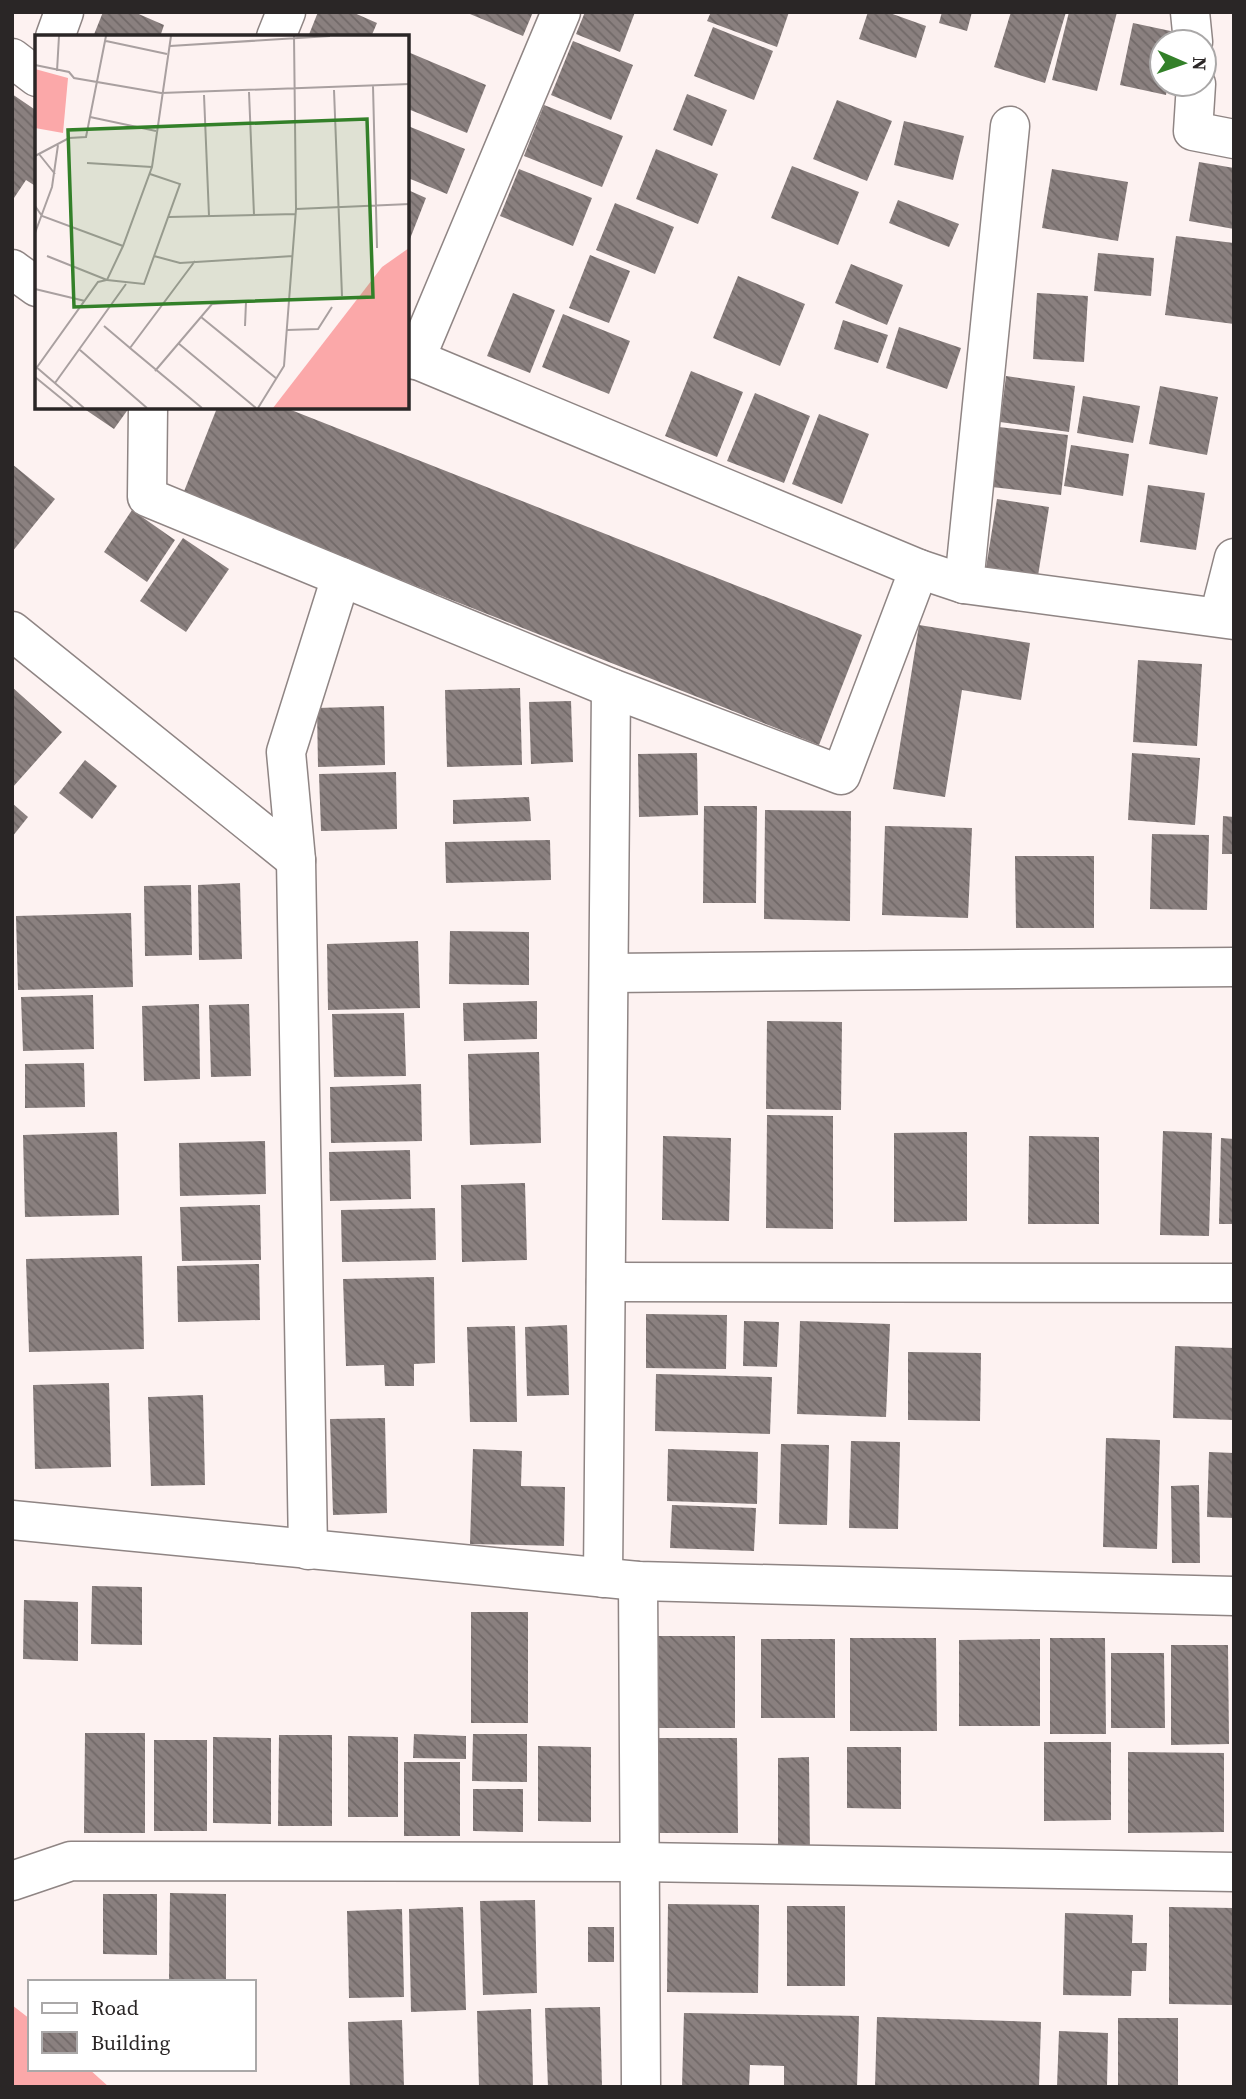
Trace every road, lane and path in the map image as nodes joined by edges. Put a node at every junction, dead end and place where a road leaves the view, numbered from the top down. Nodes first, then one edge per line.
1 (64, 12) edge
2 (286, 12) edge
3 (561, 12) edge
4 (56, 35) edge
5 (276, 35) edge
6 (12, 58) edge
7 (35, 75) edge
8 (1195, 98) edge
9 (1010, 127) dead end
10 (1234, 139) edge
11 (12, 268) edge
12 (35, 285) edge
13 (411, 358) edge
14 (148, 410) edge
15 (1234, 558) edge
16 (919, 569) junction
17 (341, 577) junction
18 (964, 584) junction
19 (1226, 619) edge
20 (12, 631) edge
21 (611, 688) junction
22 (296, 860) junction
23 (1234, 967) edge
24 (609, 973) junction
25 (606, 1282) junction
26 (1234, 1283) edge
27 (12, 1520) edge
28 (308, 1550) junction
29 (621, 1579) junction
30 (1234, 1596) edge
31 (639, 1862) junction
32 (1234, 1872) edge
33 (12, 1881) edge
34 (641, 2087) edge

1 - 4 street
2 - 5 street
3 - 13 street
6 - 7 street
8 - 10 street
9 - 18 street
11 - 12 street
13 - 16 street
14 - 17 street
15 - 19 street
16 - 18 street
16 - 21 street
17 - 21 street
17 - 22 street
18 - 19 street
20 - 22 street
21 - 24 street
22 - 28 street
23 - 24 street
24 - 25 street
25 - 26 street
25 - 29 street
27 - 28 street
28 - 29 street
29 - 30 street
29 - 31 street
31 - 32 street
31 - 33 street
31 - 34 street

